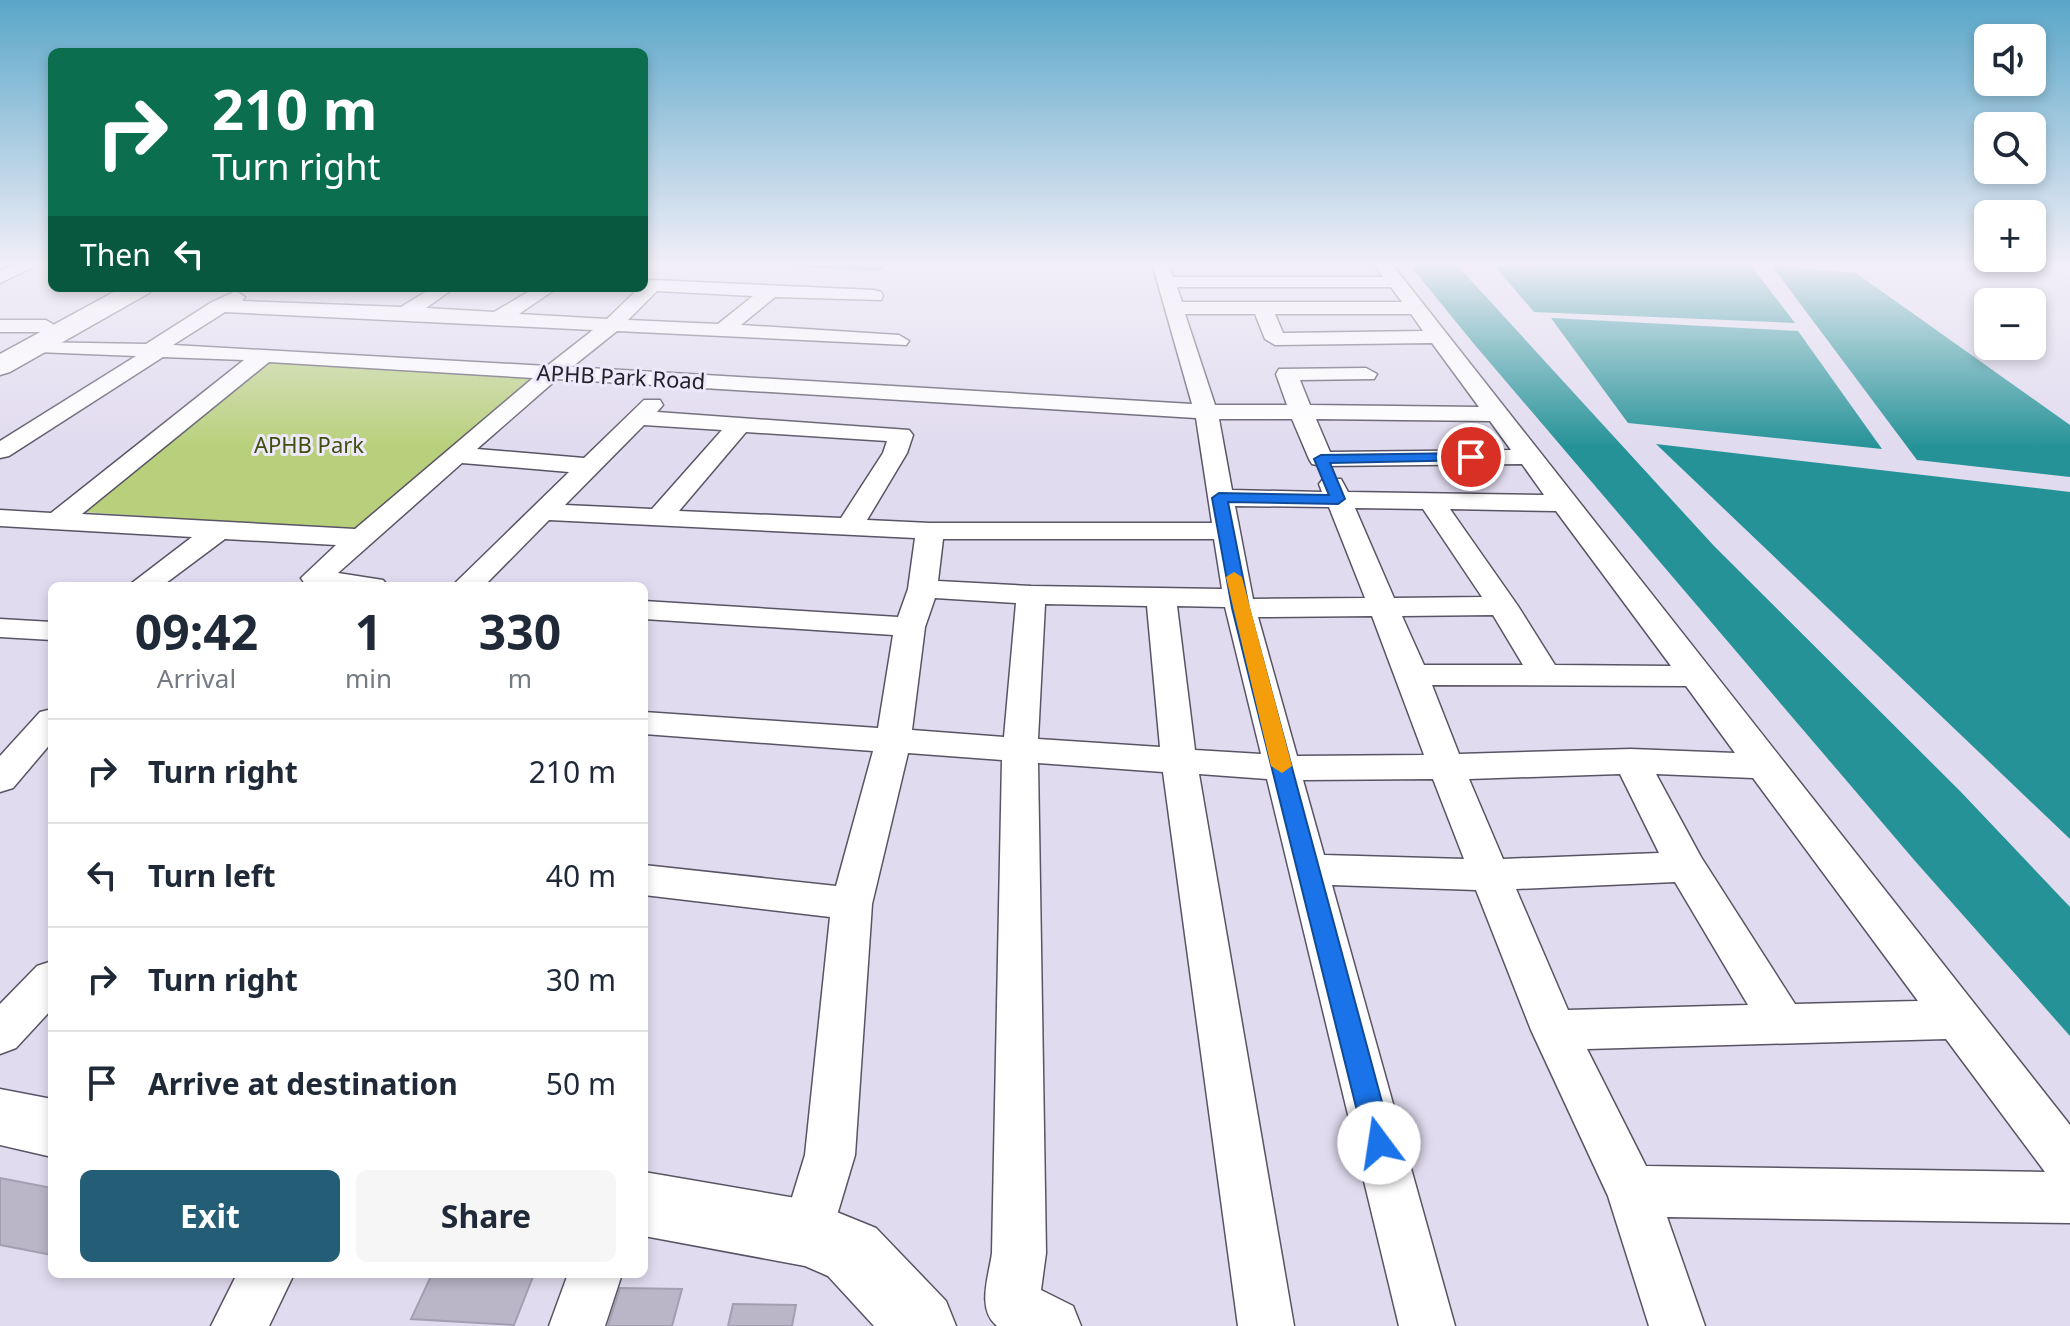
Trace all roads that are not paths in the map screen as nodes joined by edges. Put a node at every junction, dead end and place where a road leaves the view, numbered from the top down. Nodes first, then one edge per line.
1 (59, 325) edge
2 (65, 325) edge
3 (192, 325) edge
4 (612, 325) joint
5 (729, 325) edge
6 (1179, 325) edge
7 (1269, 325) edge
8 (1431, 325) edge
9 (0, 326) edge
10 (723, 330) junction
11 (42, 336) junction
12 (1440, 337) junction
13 (1344, 338) junction
14 (1275, 339) junction
15 (899, 341) dead end
16 (155, 350) junction
17 (0, 352) edge
18 (264, 355) junction
19 (0, 366) edge
20 (551, 373) junction
21 (1287, 374) junction
22 (1366, 374) junction
23 (677, 380) junction
24 (1206, 412) junction
25 (1301, 412) junction
26 (1388, 413) junction
27 (1499, 414) junction
28 (638, 418) junction
29 (739, 425) junction
30 (0, 451) edge
31 (456, 455) junction
32 (1531, 457) junction
33 (1321, 459) junction
34 (589, 466) junction
35 (1338, 499) junction
36 (1431, 501) junction
37 (1567, 503) junction
38 (542, 512) junction
39 (1222, 514) junction
40 (0, 518) edge
41 (659, 518) junction
42 (60, 519) junction
43 (849, 527) junction
44 (218, 531) junction
45 (930, 531) junction
46 (361, 538) junction
47 (148, 582) edge
48 (344, 582) edge
49 (471, 582) edge
50 (923, 589) junction
51 (1031, 595) junction
52 (1161, 597) junction
53 (1239, 603) junction
54 (1503, 606) junction
55 (1386, 608) junction
56 (648, 610) edge
57 (910, 627) junction
58 (0, 628) edge
59 (48, 631) edge
60 (1412, 675) junction
61 (1545, 676) junction
62 (1698, 676) junction
63 (648, 723) edge
64 (48, 725) edge
65 (894, 739) junction
66 (1020, 749) junction
67 (1179, 761) junction
68 (1631, 761) junction
69 (1767, 766) junction
70 (1446, 767) junction
71 (1282, 768) junction
72 (0, 779) edge
73 (1686, 867) junction
74 (1308, 869) junction
75 (1492, 875) junction
76 (648, 880) edge
77 (852, 904) junction
78 (48, 983) edge
79 (1959, 1019) junction
80 (1782, 1022) junction
81 (1554, 1030) junction
82 (0, 1034) edge
83 (0, 1117) edge
84 (48, 1127) edge
85 (2070, 1165) edge
86 (1632, 1191) junction
87 (817, 1195) junction
88 (2070, 1198) edge
89 (648, 1204) edge
90 (265, 1278) edge
91 (594, 1278) edge
92 (1015, 1318) edge
93 (239, 1326) edge
94 (577, 1326) edge
95 (921, 1326) edge
96 (1266, 1326) edge
97 (1427, 1326) edge
98 (1677, 1326) edge

1 - 11 main road
2 - 11 main road
3 - 16 street
4 - 10 street
4 - 20 street
5 - 10 street
6 - 24 street
7 - 14 street
8 - 12 street
9 - 11 street, APHB Park Road
10 - 15 street
11 - 16 street, APHB Park Road
11 - 17 main road
11 - 19 main road
12 - 13 street
12 - 27 street
13 - 14 street
13 - 22 street
14 - 21 street
16 - 18 street, APHB Park Road
16 - 30 street
18 - 20 street, APHB Park Road
18 - 42 street
20 - 23 street, APHB Park Road
20 - 31 street
21 - 22 street
21 - 25 street
22 - 26 street
23 - 24 street, APHB Park Road
23 - 28 street
24 - 25 street, APHB Park Road
24 - 39 street
25 - 26 street, APHB Park Road
25 - 33 street
26 - 27 street, APHB Park Road
27 - 32 street
28 - 29 street
28 - 34 street
29 - 41 street
29 - 43 street
31 - 34 street
31 - 46 street
32 - 33 street
32 - 37 street
33 - 35 street
34 - 38 street
35 - 36 street
35 - 39 street
35 - 55 street
36 - 37 street
36 - 54 street
37 - 62 street
38 - 41 street
38 - 49 street
39 - 45 street
39 - 53 street
40 - 42 street
41 - 43 street
42 - 44 street
43 - 45 street
44 - 46 street
44 - 47 street
45 - 50 street
46 - 48 street
50 - 51 street
50 - 57 street
51 - 52 street
51 - 66 street
52 - 53 street
52 - 67 street
53 - 55 street
53 - 71 street
54 - 55 street
54 - 61 street
55 - 60 street
56 - 57 street
57 - 65 street
58 - 59 street
60 - 61 street
60 - 70 street
61 - 62 street
62 - 69 street
63 - 65 street
64 - 72 street
65 - 66 street
65 - 77 street
66 - 67 street
66 - 92 street
67 - 71 street
67 - 96 street
68 - 69 street
68 - 70 street
68 - 73 street
69 - 79 street
70 - 71 street
70 - 75 street
71 - 74 street
73 - 75 street
73 - 80 street
74 - 75 street
74 - 97 street
75 - 81 street
76 - 77 street
77 - 87 street
78 - 82 street
79 - 80 street
79 - 85 street
80 - 81 street
81 - 86 street
83 - 84 street
86 - 88 street
86 - 98 street
87 - 89 street
87 - 95 street
90 - 93 street
91 - 94 street

